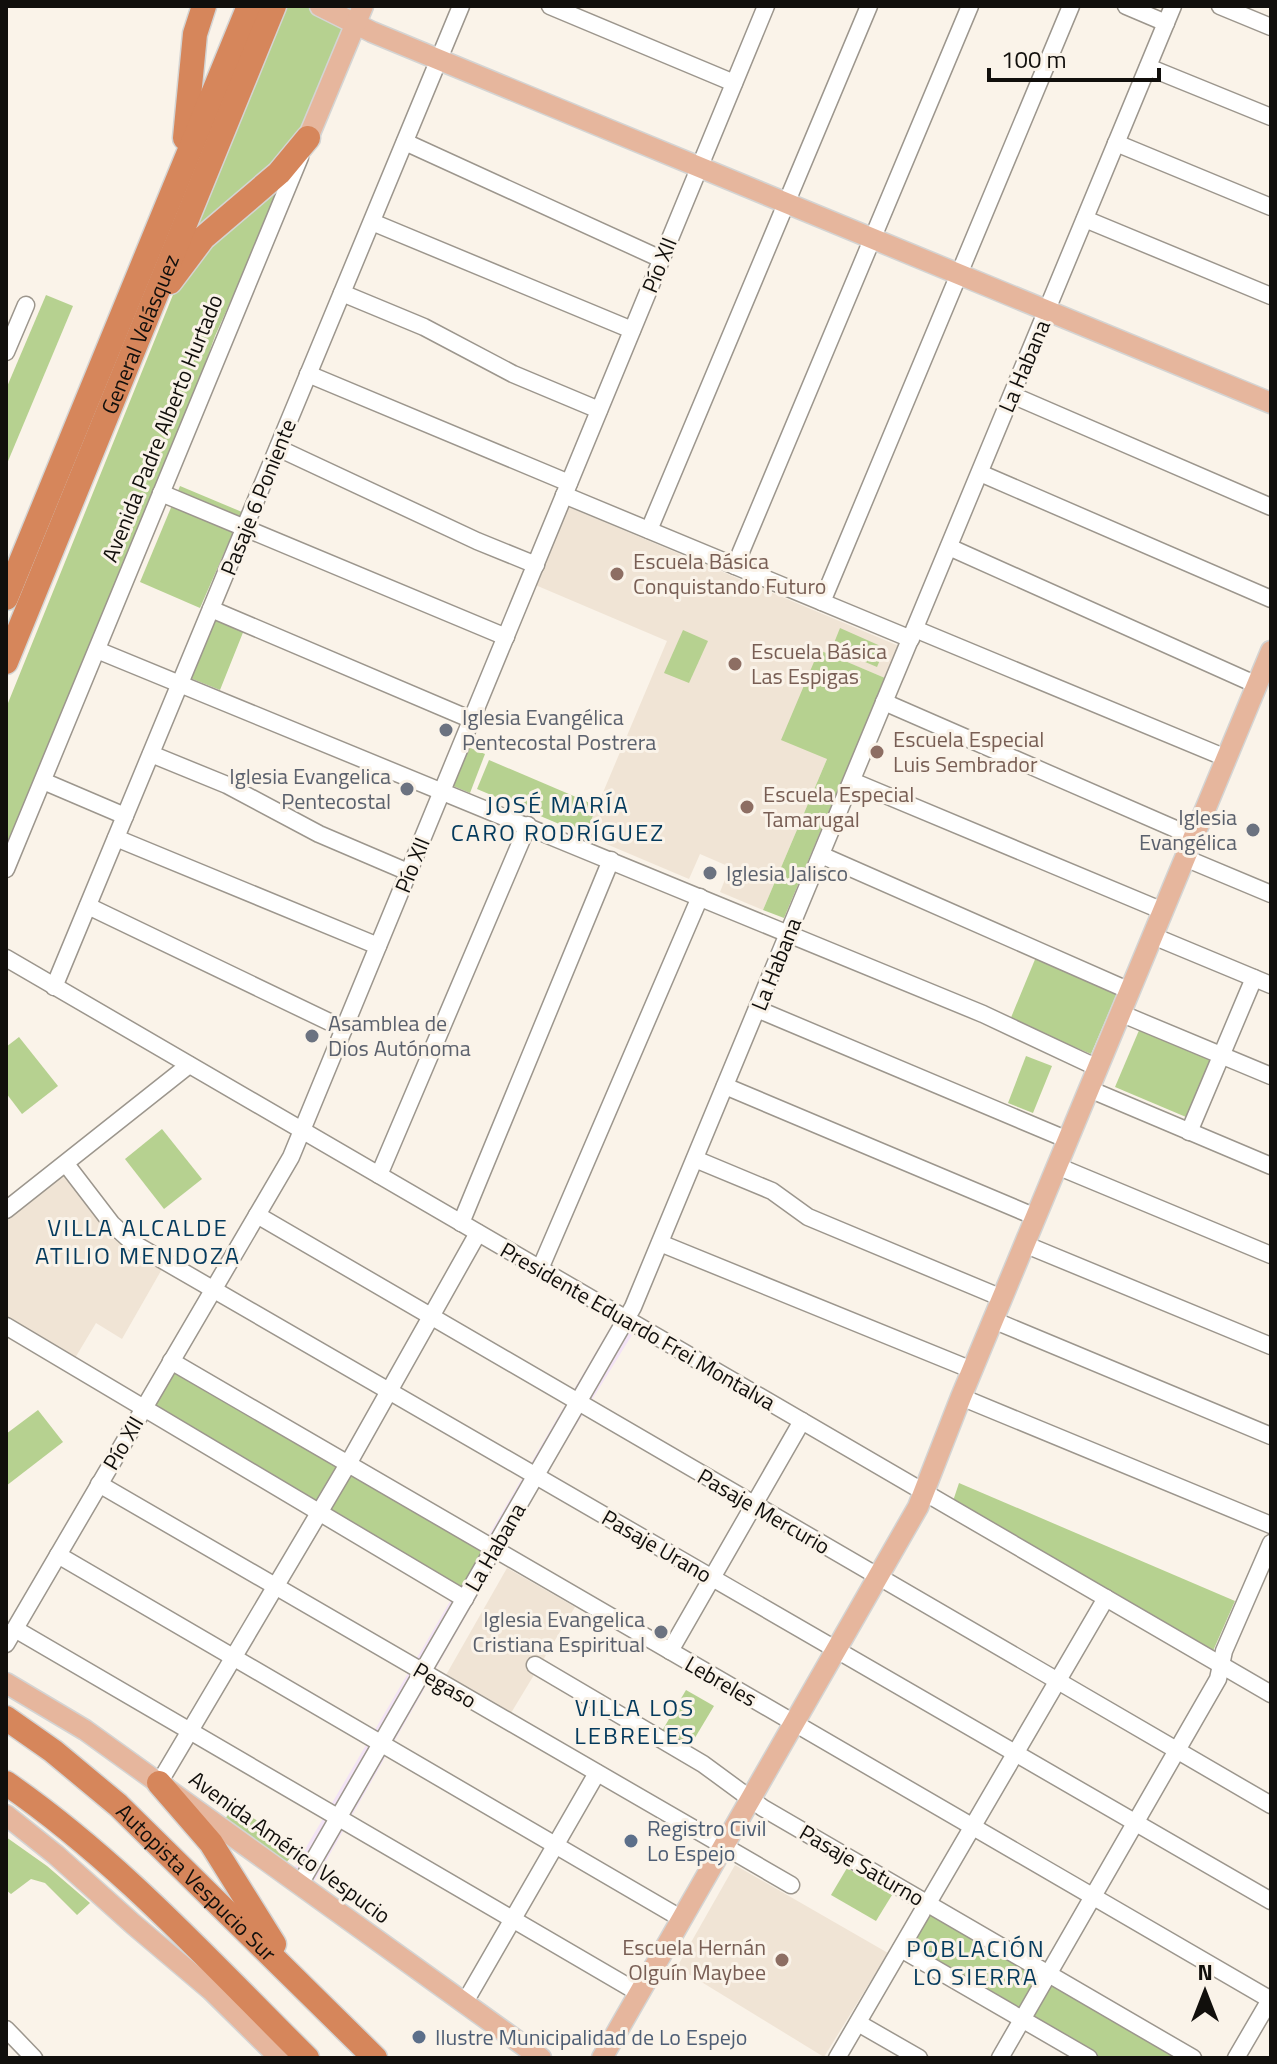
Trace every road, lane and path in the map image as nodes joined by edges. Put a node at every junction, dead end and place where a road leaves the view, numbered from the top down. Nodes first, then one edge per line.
1 (204, 6) edge
2 (320, 6) edge
3 (461, 6) edge
4 (550, 6) edge
5 (766, 6) edge
6 (869, 6) edge
7 (970, 6) edge
8 (1071, 6) edge
9 (1126, 6) edge
10 (1173, 6) edge
11 (1220, 6) edge
12 (265, 7) edge
13 (360, 14) edge
14 (1166, 23) junction
15 (1271, 27) edge
16 (439, 59) junction
17 (1148, 67) junction
18 (734, 83) junction
19 (1271, 117) edge
20 (308, 138) junction
21 (405, 142) junction
22 (1116, 143) junction
23 (700, 167) junction
24 (173, 191) junction
25 (787, 203) junction
26 (1271, 207) edge
27 (1085, 219) junction
28 (372, 222) junction
29 (873, 239) junction
30 (661, 259) junction
31 (959, 274) junction
32 (342, 293) junction
33 (1271, 296) edge
34 (26, 305) dead end
35 (1047, 310) junction
36 (144, 321) junction
37 (632, 330) junction
38 (6, 352) edge
39 (308, 374) junction
40 (1012, 395) junction
41 (1271, 403) edge
42 (599, 410) junction
43 (278, 448) junction
44 (980, 473) junction
45 (567, 489) junction
46 (161, 493) junction
47 (1271, 507) edge
48 (245, 528) junction
49 (649, 530) junction
50 (949, 547) junction
51 (536, 565) junction
52 (735, 566) junction
53 (6, 598) edge
54 (1271, 599) edge
55 (822, 602) junction
56 (211, 609) junction
57 (913, 634) junction
58 (506, 637) junction
59 (97, 650) junction
60 (1271, 651) edge
61 (6, 662) edge
62 (180, 683) junction
63 (1257, 685) junction
64 (884, 702) junction
65 (472, 720) junction
66 (151, 754) junction
67 (1226, 758) junction
68 (43, 781) junction
69 (852, 781) junction
70 (443, 790) junction
71 (125, 816) junction
72 (528, 825) junction
73 (1194, 837) junction
74 (116, 838) junction
75 (821, 855) junction
76 (1185, 858) junction
77 (611, 860) junction
78 (6, 869) edge
79 (408, 872) junction
80 (1271, 894) edge
81 (700, 897) junction
82 (88, 906) junction
83 (1163, 911) junction
84 (788, 934) junction
85 (1153, 936) junction
86 (378, 946) junction
87 (6, 958) edge
88 (1254, 978) junction
89 (1271, 985) edge
90 (54, 987) junction
91 (1130, 991) junction
92 (757, 1009) junction
93 (1120, 1013) junction
94 (344, 1029) junction
95 (1221, 1055) junction
96 (189, 1065) junction
97 (1098, 1068) junction
98 (1271, 1076) edge
99 (725, 1086) junction
100 (1089, 1089) junction
101 (302, 1131) junction
102 (1189, 1132) junction
103 (1068, 1140) junction
104 (695, 1159) junction
105 (66, 1164) junction
106 (1057, 1166) junction
107 (1271, 1166) edge
108 (379, 1175) junction
109 (6, 1210) edge
110 (257, 1215) junction
111 (1036, 1217) junction
112 (461, 1223) junction
113 (478, 1233) junction
114 (660, 1243) junction
115 (1024, 1244) junction
116 (1271, 1255) edge
117 (540, 1269) junction
118 (213, 1289) junction
119 (1002, 1298) junction
120 (431, 1317) junction
121 (627, 1320) junction
122 (993, 1320) junction
123 (6, 1326) edge
124 (1271, 1346) edge
125 (171, 1361) junction
126 (972, 1370) junction
127 (389, 1391) junction
128 (961, 1397) junction
129 (579, 1403) junction
130 (143, 1408) junction
131 (802, 1421) junction
132 (1271, 1436) edge
133 (348, 1464) junction
134 (536, 1476) junction
135 (99, 1484) junction
136 (925, 1492) junction
137 (754, 1505) junction
138 (318, 1513) junction
139 (1271, 1525) edge
140 (1271, 1543) edge
141 (494, 1549) junction
142 (58, 1555) junction
143 (712, 1577) junction
144 (879, 1578) junction
145 (275, 1586) junction
146 (1106, 1598) junction
147 (465, 1599) junction
148 (10, 1637) edge
149 (837, 1649) junction
150 (670, 1651) junction
151 (234, 1658) junction
152 (535, 1665) dead end
153 (1221, 1665) junction
154 (423, 1672) junction
155 (6, 1673) edge
156 (1058, 1681) junction
157 (6, 1683) edge
158 (1271, 1694) edge
159 (50, 1708) junction
160 (6, 1718) edge
161 (794, 1724) junction
162 (191, 1732) junction
163 (381, 1743) junction
164 (1177, 1751) junction
165 (1016, 1753) junction
166 (597, 1773) junction
167 (6, 1783) edge
168 (159, 1783) junction
169 (752, 1798) junction
170 (1271, 1805) edge
171 (7, 1815) edge
172 (338, 1818) junction
173 (1136, 1823) junction
174 (972, 1827) junction
175 (555, 1845) junction
176 (724, 1846) junction
177 (300, 1884) junction
178 (791, 1885) dead end
179 (1093, 1897) junction
180 (1271, 1901) edge
181 (925, 1908) junction
182 (682, 1919) junction
183 (512, 1920) junction
184 (901, 1949) junction
185 (1049, 1974) junction
186 (299, 1982) junction
187 (639, 1993) junction
188 (1271, 1999) edge
189 (465, 2002) junction
190 (1023, 2019) junction
191 (858, 2023) junction
192 (9, 2039) edge
193 (34, 2058) edge
194 (280, 2058) edge
195 (307, 2058) edge
196 (375, 2058) edge
197 (541, 2058) edge
198 (602, 2058) edge
199 (837, 2058) edge
200 (919, 2058) edge
201 (1000, 2058) edge
202 (1089, 2058) edge
203 (1193, 2058) edge
204 (1236, 2058) edge

1 - 24 highway
2 - 13 main road
3 - 16 street, Pasaje 6 Poniente
4 - 18 street
5 - 18 street, Pío XII
6 - 25 street
7 - 29 street
8 - 31 street
9 - 14 street
10 - 14 street, La Habana
11 - 15 street
12 - 24 highway, General Velásquez
12 - 36 highway, General Velásquez
13 - 16 main road
13 - 20 main road, Avenida Padre Alberto Hurtado
14 - 17 street, La Habana
16 - 21 street, Pasaje 6 Poniente
16 - 23 main road
17 - 19 street
17 - 22 street, La Habana
18 - 23 street, Pío XII
20 - 36 highway
20 - 46 street, Avenida Padre Alberto Hurtado
21 - 28 street, Pasaje 6 Poniente
21 - 30 street
22 - 26 street
22 - 27 street, La Habana
23 - 25 main road
23 - 30 street, Pío XII
24 - 53 highway, General Velásquez
25 - 29 main road
25 - 49 street
27 - 33 street
27 - 35 street, La Habana
28 - 32 street, Pasaje 6 Poniente
28 - 37 street
29 - 31 main road
29 - 52 street
30 - 37 street, Pío XII
31 - 35 main road
31 - 55 street
32 - 39 street, Pasaje 6 Poniente
32 - 42 street
34 - 38 street
35 - 40 street, La Habana
35 - 41 main road
36 - 61 highway, General Velásquez
37 - 42 street, Pío XII
39 - 43 street, Pasaje 6 Poniente
39 - 45 street
40 - 44 street, La Habana
40 - 47 street
42 - 45 street, Pío XII
43 - 48 street, Pasaje 6 Poniente
43 - 51 street
44 - 50 street, La Habana
44 - 54 street
45 - 49 street
45 - 51 street, Pío XII
46 - 48 street
46 - 59 street, Avenida Padre Alberto Hurtado
48 - 56 street, Pasaje 6 Poniente
48 - 58 street
49 - 52 street
50 - 57 street, La Habana
50 - 63 street
51 - 58 street, Pío XII
52 - 55 street
55 - 57 street
56 - 62 street, Pasaje 6 Poniente
56 - 65 street
57 - 64 street, La Habana
57 - 67 street
58 - 65 street, Pío XII
59 - 62 street
59 - 68 street, Avenida Padre Alberto Hurtado
60 - 63 main road
62 - 66 street, Pasaje 6 Poniente
62 - 70 street
63 - 67 main road
64 - 69 street, La Habana
64 - 73 street
65 - 70 street, Pío XII
66 - 71 street, Pasaje 6 Poniente
66 - 79 street
67 - 73 main road
68 - 71 street
68 - 78 street, Avenida Padre Alberto Hurtado
69 - 75 street, La Habana
69 - 83 street
70 - 72 street
70 - 79 street, Pío XII
71 - 74 street, Pasaje 6 Poniente
72 - 77 street
72 - 108 street
73 - 76 main road
74 - 82 street, Pasaje 6 Poniente
74 - 86 street
75 - 84 street, La Habana
75 - 91 street
76 - 80 street
76 - 83 main road
77 - 81 street
77 - 112 street
79 - 86 street, Pío XII
81 - 84 street
81 - 117 street
82 - 90 street, Pasaje 6 Poniente
82 - 94 street
83 - 85 main road
84 - 92 street, La Habana
84 - 97 street
85 - 88 street
85 - 91 main road
86 - 94 street, Pío XII
87 - 90 street, Presidente Eduardo Frei Montalva
88 - 89 street
88 - 95 street
90 - 96 street, Presidente Eduardo Frei Montalva
91 - 93 main road
92 - 99 street, La Habana
92 - 103 street
93 - 95 street
93 - 97 main road
94 - 101 street, Pío XII
95 - 98 street
95 - 102 street
96 - 101 street, Presidente Eduardo Frei Montalva
96 - 105 street
97 - 100 main road
99 - 104 street, La Habana
99 - 111 street
100 - 102 street
100 - 103 main road
101 - 108 street, Presidente Eduardo Frei Montalva
101 - 110 street, Pío XII
102 - 107 street
103 - 106 main road
104 - 114 street, La Habana
104 - 119 street
105 - 109 street
105 - 118 street, Pasaje Urano
106 - 111 main road
106 - 116 street
108 - 112 street, Presidente Eduardo Frei Montalva
110 - 118 street, Pío XII
110 - 120 street, Pasaje Mercurio
111 - 115 main road
112 - 113 street, Presidente Eduardo Frei Montalva
113 - 117 street, Presidente Eduardo Frei Montalva
113 - 120 street
114 - 121 street, La Habana
114 - 126 street
115 - 119 main road
115 - 124 street
117 - 121 street, Presidente Eduardo Frei Montalva
118 - 125 street, Pío XII
118 - 127 street, Pasaje Urano
119 - 122 main road
120 - 127 street
120 - 129 street, Pasaje Mercurio
121 - 129 street, La Habana
121 - 131 street, Presidente Eduardo Frei Montalva
122 - 126 main road
122 - 132 street
123 - 130 street
125 - 130 street, Pío XII
125 - 133 street, Lebreles
126 - 128 main road
127 - 133 street
127 - 134 street, Pasaje Urano
128 - 136 main road
128 - 139 street
129 - 134 street, La Habana
129 - 137 street, Pasaje Mercurio
130 - 135 street, Pío XII
130 - 138 street
131 - 136 street, Presidente Eduardo Frei Montalva
131 - 137 street
133 - 138 street
133 - 141 street, Lebreles
134 - 141 street, La Habana
134 - 143 street, Pasaje Urano
135 - 142 street, Pío XII
135 - 145 street, Pegaso
136 - 144 main road
136 - 146 street, Presidente Eduardo Frei Montalva
137 - 143 street
137 - 144 street, Pasaje Mercurio
138 - 145 street
138 - 147 street
140 - 153 street
141 - 147 street, La Habana
141 - 150 street, Lebreles
142 - 148 street, Pío XII
142 - 151 street
143 - 149 street, Pasaje Urano
143 - 150 street
144 - 149 main road
144 - 156 street, Pasaje Mercurio
145 - 151 street
145 - 154 street, Pegaso
146 - 153 street, Presidente Eduardo Frei Montalva
146 - 156 street
147 - 154 street, La Habana
148 - 162 street
149 - 161 main road
149 - 165 street, Pasaje Urano
150 - 161 street, Lebreles
151 - 162 street
151 - 163 street
152 - 169 street, Pasaje Saturno
153 - 158 street, Presidente Eduardo Frei Montalva
153 - 164 street
154 - 163 street, La Habana
154 - 166 street, Pegaso
155 - 159 street
156 - 164 street, Pasaje Mercurio
156 - 165 street
157 - 159 main road, Avenida Américo Vespucio
159 - 168 main road, Avenida Américo Vespucio
160 - 186 highway, Autopista Vespucio Sur
161 - 169 main road
161 - 174 street, Lebreles
162 - 168 street
162 - 172 street
163 - 172 street, La Habana
163 - 175 street
164 - 170 street, Pasaje Mercurio
164 - 173 street
165 - 173 street, Pasaje Urano
165 - 174 street
166 - 175 street
166 - 176 street, Pegaso
167 - 195 highway
168 - 177 main road, Avenida Américo Vespucio
168 - 186 highway
169 - 176 main road
169 - 181 street, Pasaje Saturno
171 - 194 main road
172 - 177 street, La Habana
172 - 183 street
173 - 179 street
173 - 180 street, Pasaje Urano
174 - 179 street, Lebreles
174 - 181 street
175 - 182 street
175 - 183 street
176 - 178 street, Pegaso
176 - 182 main road
177 - 189 main road, Avenida Américo Vespucio
179 - 185 street
179 - 188 street, Lebreles
181 - 184 street
181 - 185 street, Pasaje Saturno
182 - 187 main road
183 - 187 street
183 - 189 street
184 - 190 street
184 - 191 street
185 - 190 street
185 - 203 street, Pasaje Saturno
186 - 196 highway, Autopista Vespucio Sur
187 - 198 main road
188 - 204 street
189 - 197 main road, Avenida Américo Vespucio
190 - 201 street
190 - 202 street
191 - 199 street
191 - 200 street
192 - 193 street

